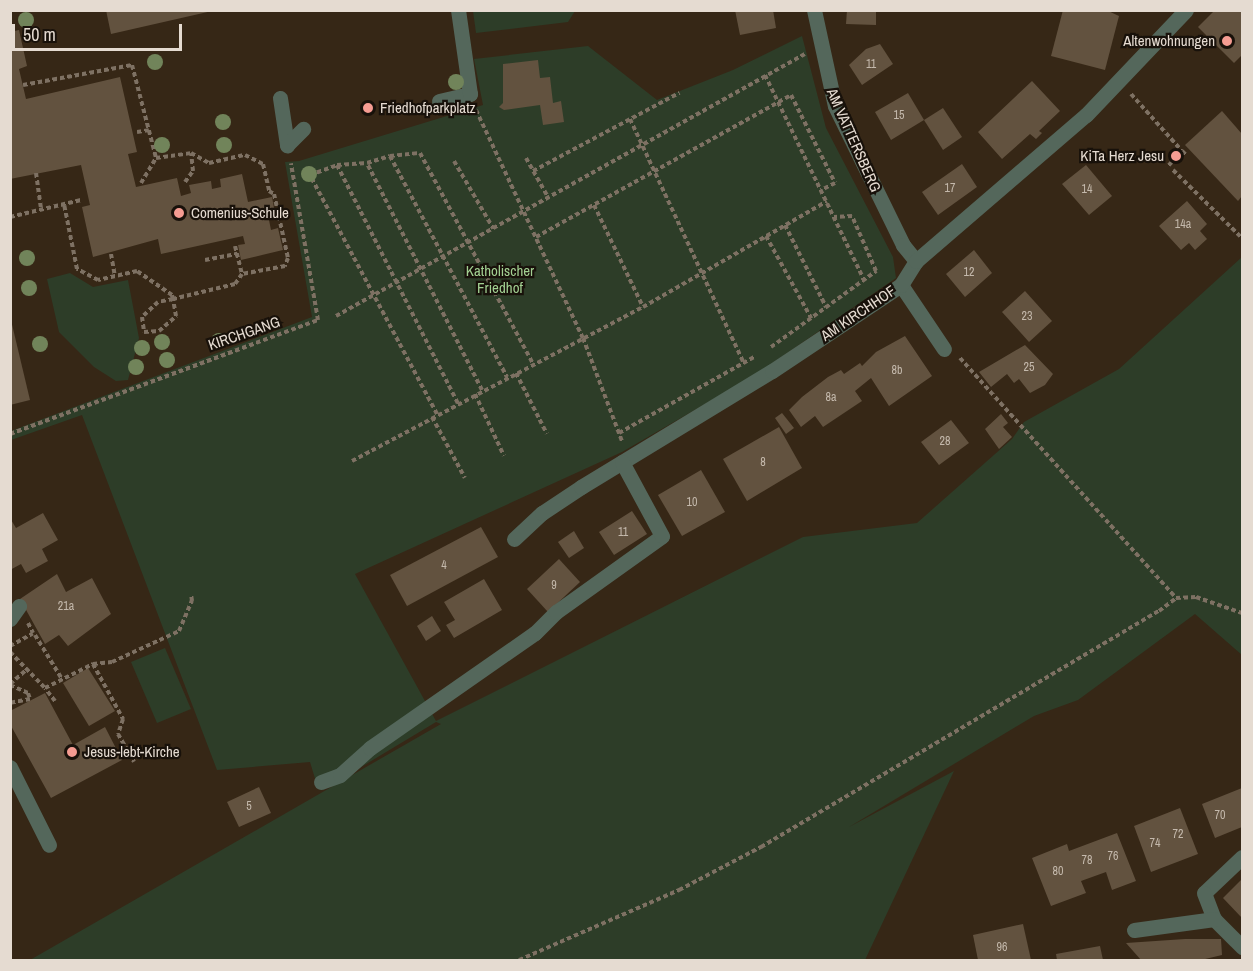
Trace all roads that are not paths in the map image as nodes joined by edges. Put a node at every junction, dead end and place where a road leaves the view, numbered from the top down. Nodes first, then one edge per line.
1 (458, 10) edge
2 (814, 10) edge
3 (1186, 10) edge
4 (280, 98) dead end
5 (439, 101) dead end
6 (303, 129) dead end
7 (916, 261) junction
8 (900, 285) junction
9 (944, 349) dead end
10 (625, 460) junction
11 (514, 539) dead end
12 (10, 767) edge
13 (321, 782) dead end
14 (49, 845) dead end
15 (1242, 857) edge
16 (1214, 919) junction
17 (1134, 930) dead end
18 (1242, 947) edge

1 - 5 street
2 - 7 street, AM VATTERSBERG
3 - 7 street, AM KIRCHHOF
4 - 6 street
7 - 8 street, AM KIRCHHOF
8 - 9 street
8 - 10 street, AM KIRCHHOF
10 - 11 street, AM KIRCHHOF
10 - 13 street
12 - 14 street
15 - 16 street
16 - 17 street
16 - 18 street

